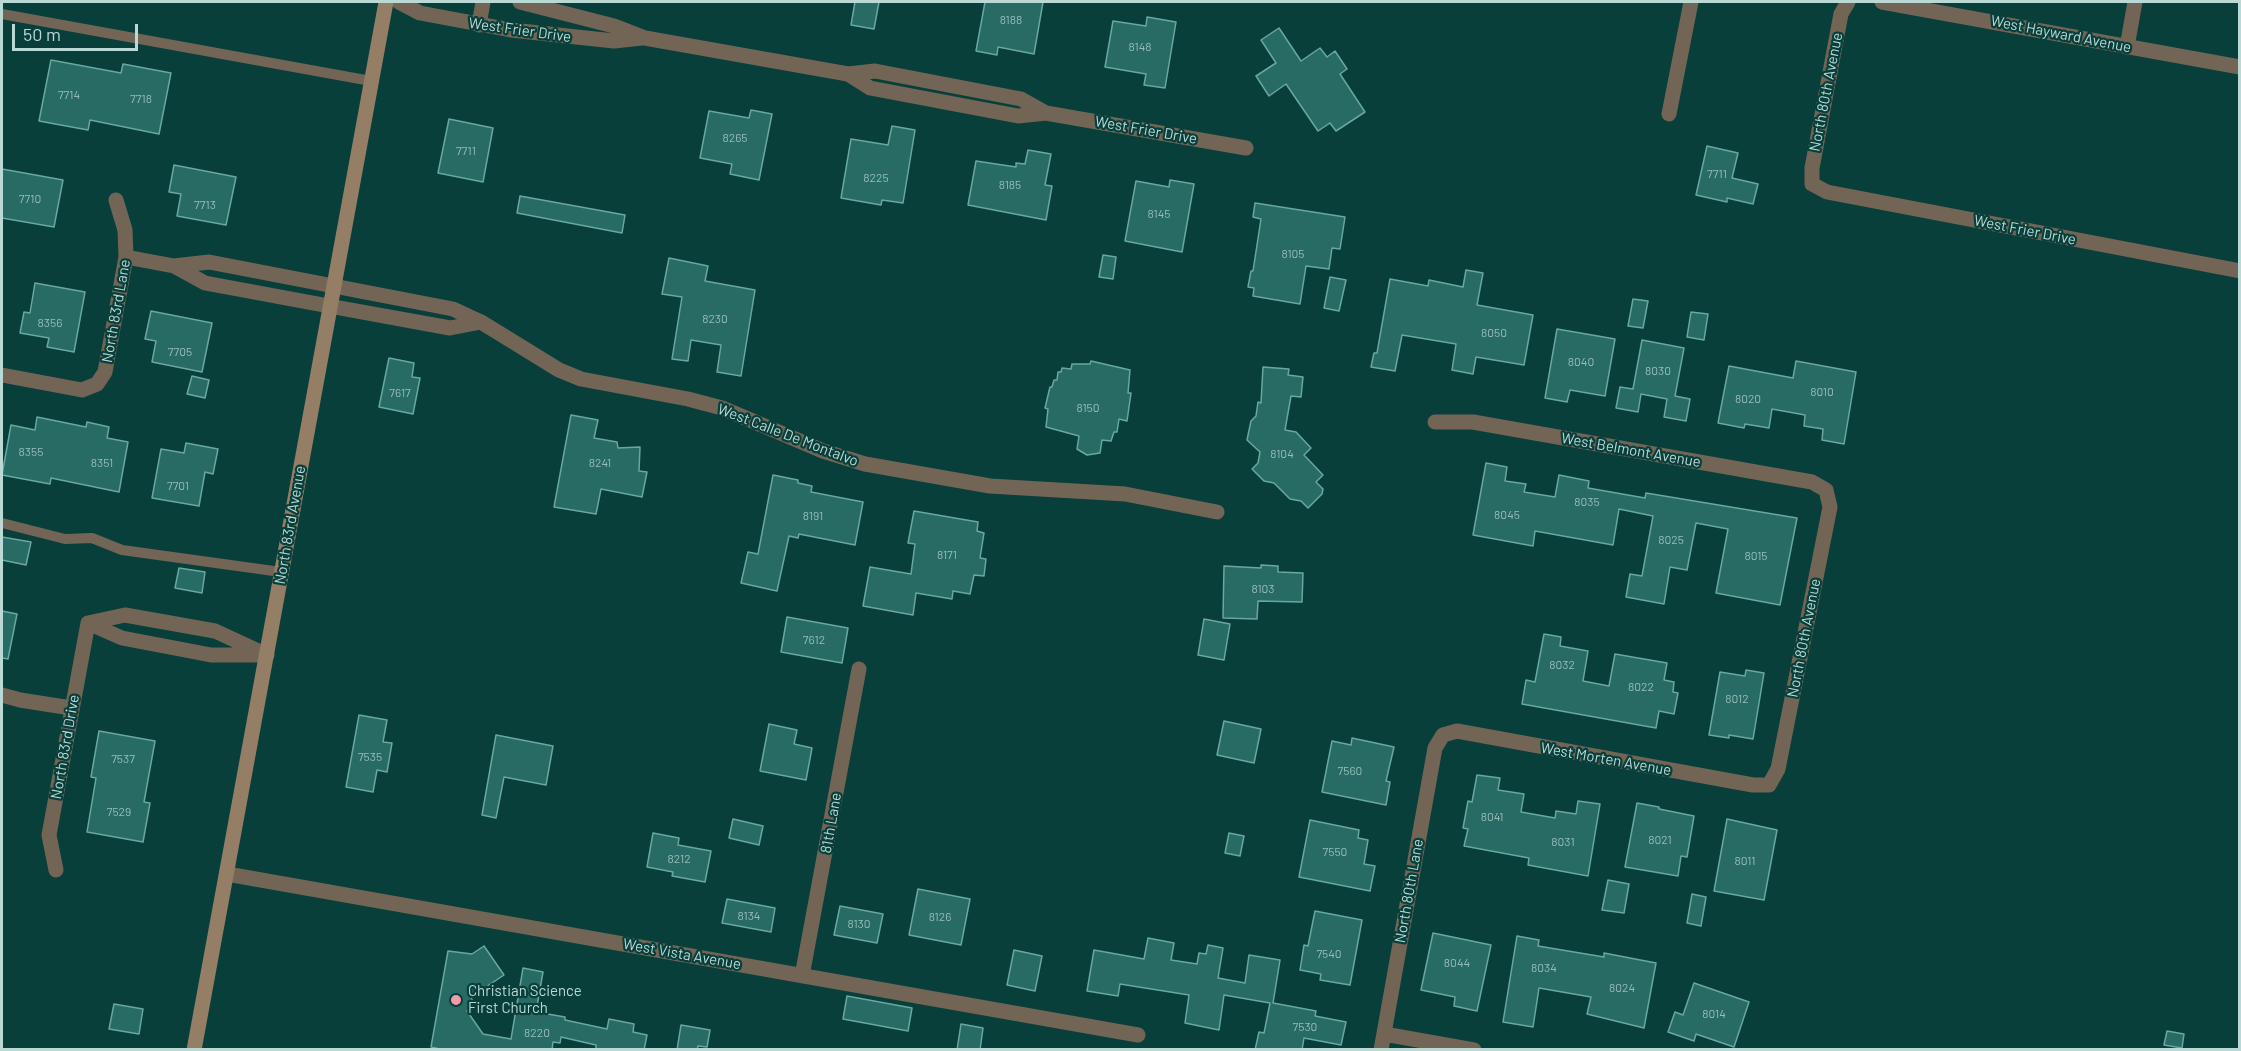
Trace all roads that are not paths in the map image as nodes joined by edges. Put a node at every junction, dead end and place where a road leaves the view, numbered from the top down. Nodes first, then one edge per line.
1 (386, 2) edge
2 (399, 2) edge
3 (483, 2) edge
4 (519, 2) edge
5 (1691, 2) edge
6 (1848, 2) edge
7 (1882, 2) edge
8 (2135, 2) edge
9 (1928, 6) edge
10 (2, 14) edge
11 (479, 25) junction
12 (645, 38) junction
13 (2127, 47) junction
14 (2240, 67) edge
15 (371, 81) junction
16 (1670, 114) dead end
17 (1246, 148) dead end
18 (1812, 184) joint
19 (116, 200) dead end
20 (126, 257) junction
21 (174, 266) junction
22 (237, 267) junction
23 (2240, 271) edge
24 (333, 286) junction
25 (233, 288) junction
26 (425, 304) junction
27 (329, 306) junction
28 (481, 322) junction
29 (422, 323) junction
30 (2, 375) edge
31 (1435, 422) dead end
32 (1826, 490) joint
33 (1217, 512) dead end
34 (2, 524) edge
35 (281, 572) junction
36 (144, 618) junction
37 (88, 623) junction
38 (140, 641) junction
39 (267, 655) junction
40 (859, 669) dead end
41 (2, 695) edge
42 (71, 708) junction
43 (1443, 735) joint
44 (1769, 785) joint
45 (56, 870) dead end
46 (227, 874) junction
47 (802, 976) junction
48 (1384, 1034) junction
49 (1138, 1035) dead end
50 (194, 1050) edge
51 (1381, 1050) edge
52 (1474, 1050) edge

1 - 15 main road, North 83rd Avenue
2 - 11 street, West Frier Drive
3 - 11 street
4 - 12 street, West Frier Drive
5 - 16 street
6 - 18 street, North 80th Avenue
7 - 9 street, West Hayward Avenue
8 - 13 street
9 - 13 street, West Hayward Avenue
10 - 15 lane
11 - 12 street, West Frier Drive
12 - 17 street, West Frier Drive
13 - 14 street, West Hayward Avenue
15 - 24 main road, North 83rd Avenue
18 - 23 street, West Frier Drive
19 - 20 street, North 83rd Lane
20 - 21 street
20 - 30 street, North 83rd Lane
21 - 22 street
21 - 25 street
22 - 24 street
22 - 25 street
24 - 26 street, West Calle De Montalvo
24 - 27 main road, North 83rd Avenue
25 - 27 street
26 - 28 street, West Calle De Montalvo
26 - 29 street
27 - 29 street
27 - 35 main road, North 83rd Avenue
28 - 29 street
28 - 33 street, West Calle De Montalvo
31 - 32 street, West Belmont Avenue
32 - 44 street, North 80th Avenue
34 - 35 lane
35 - 39 main road, North 83rd Avenue
36 - 37 street
36 - 38 street
36 - 39 street
37 - 38 street
37 - 42 street, North 83rd Drive
38 - 39 street
39 - 46 main road, North 83rd Avenue
40 - 47 street, 81th Lane
41 - 42 street
42 - 45 street, North 83rd Drive
43 - 44 street, West Morten Avenue
43 - 48 street, North 80th Lane
46 - 47 street, West Vista Avenue
46 - 50 main road, North 83rd Avenue
47 - 49 street, West Vista Avenue
48 - 51 street, North 80th Lane
48 - 52 street

